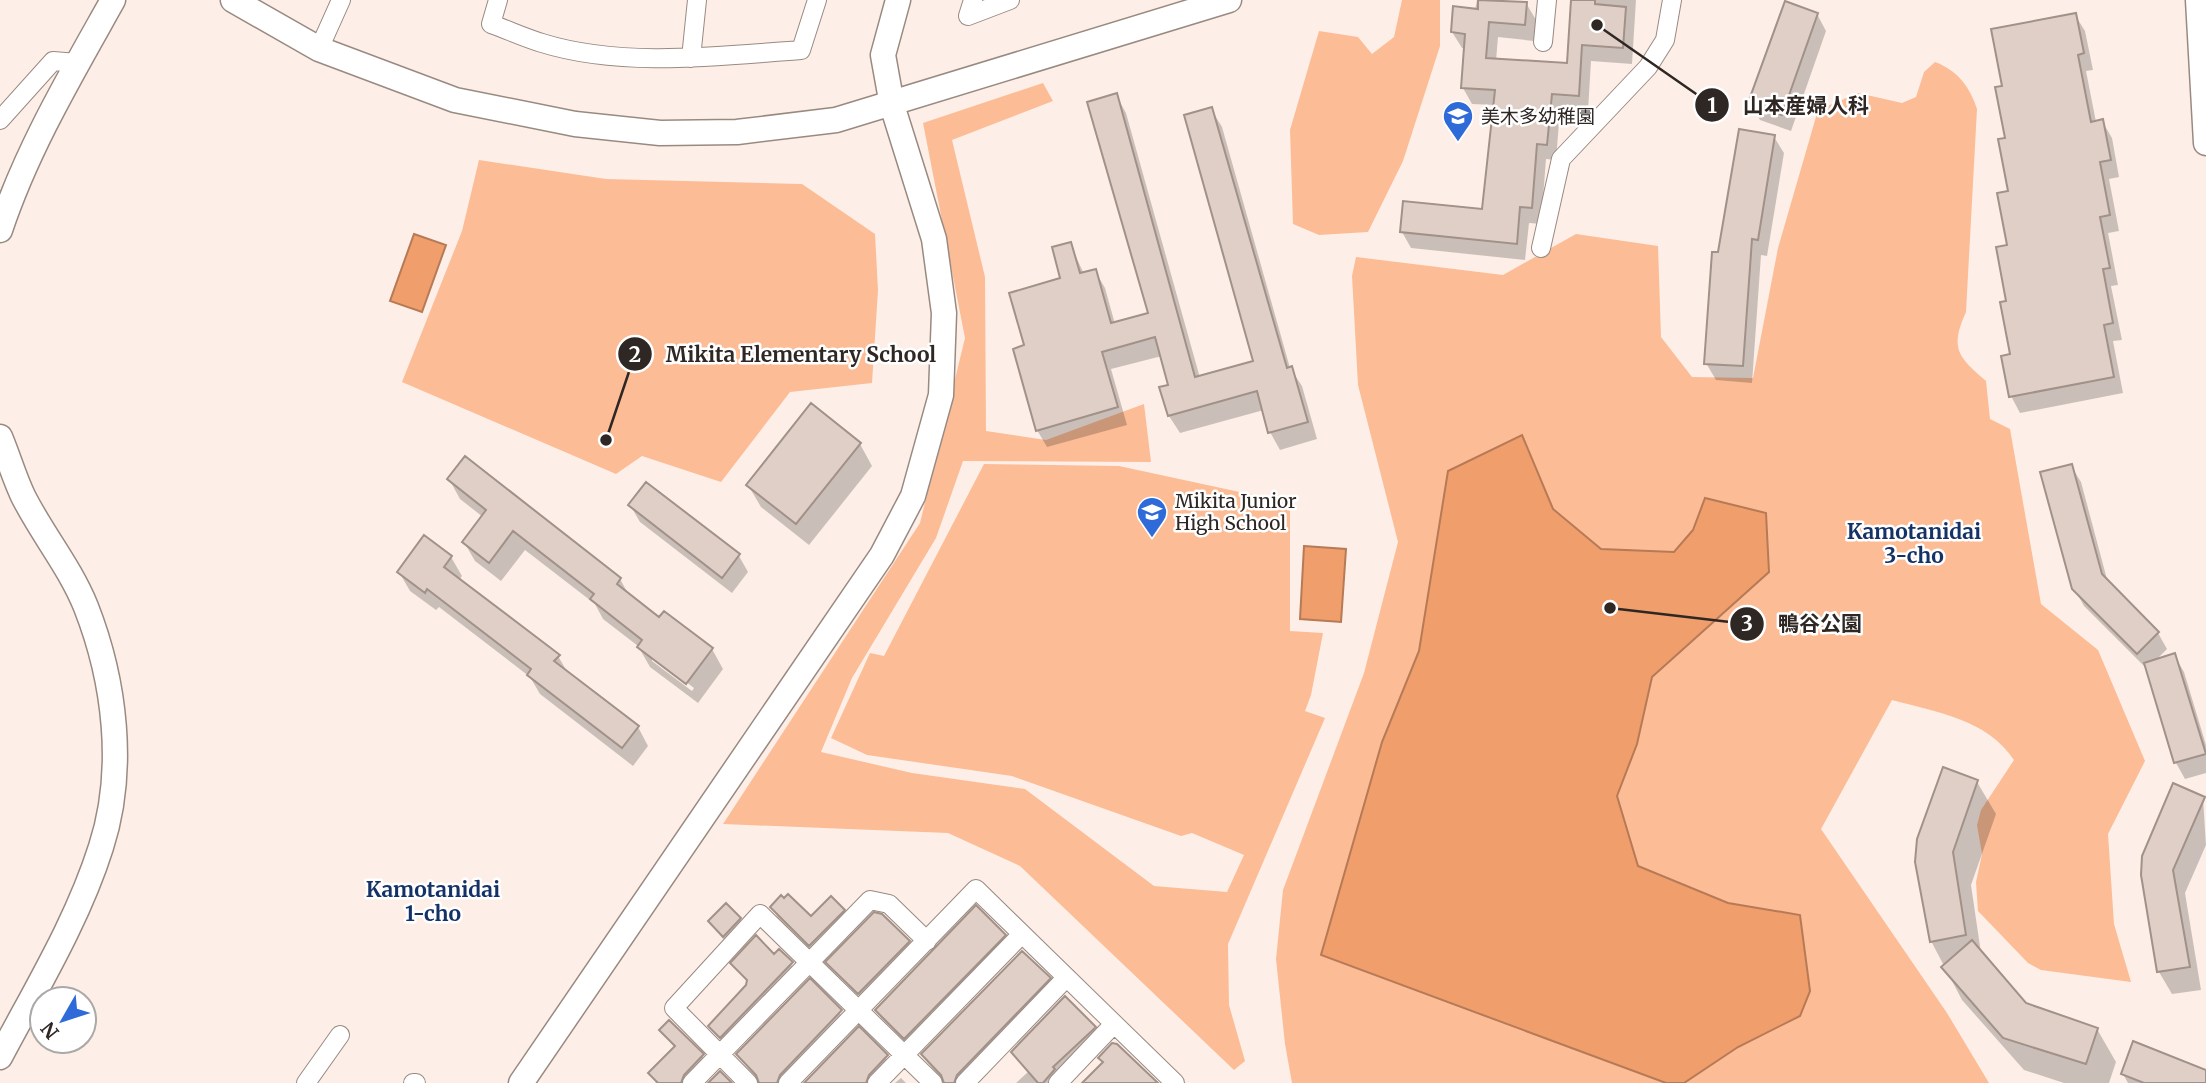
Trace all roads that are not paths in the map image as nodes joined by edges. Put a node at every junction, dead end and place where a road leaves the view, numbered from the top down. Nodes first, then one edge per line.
1 (113, 0) edge
2 (233, 0) edge
3 (341, 0) edge
4 (498, 0) edge
5 (697, 0) edge
6 (817, 0) edge
7 (898, 0) edge
8 (973, 0) edge
9 (1010, 0) edge
10 (1229, 0) edge
11 (1547, 0) edge
12 (1672, 0) edge
13 (2198, 0) edge
14 (1543, 42) dead end
15 (319, 49) junction
16 (691, 58) junction
17 (77, 63) junction
18 (892, 105) junction
19 (0, 120) edge
20 (2206, 143) edge
21 (0, 230) edge
22 (1541, 248) dead end
23 (0, 437) edge
24 (1022, 934) junction
25 (927, 941) junction
26 (810, 962) junction
27 (1066, 978) junction
28 (859, 1010) junction
29 (1113, 1025) junction
30 (340, 1035) dead end
31 (720, 1054) junction
32 (905, 1054) junction
33 (0, 1057) edge
34 (1169, 1081) edge
35 (306, 1083) edge
36 (521, 1083) edge
37 (692, 1083) edge
38 (748, 1083) edge
39 (788, 1083) edge
40 (877, 1083) edge
41 (933, 1083) edge
42 (965, 1083) edge
43 (1058, 1083) edge

1 - 17 street
2 - 15 street
3 - 15 street
4 - 16 street
5 - 16 street
6 - 16 street
7 - 18 street
8 - 9 street
10 - 18 street
11 - 14 street
12 - 22 street
13 - 20 street
15 - 18 street
17 - 19 street
17 - 21 street
18 - 36 street
23 - 33 street
24 - 25 street
24 - 27 street
24 - 32 street
25 - 26 street
25 - 28 street
26 - 28 street
26 - 31 street
26 - 31 street
27 - 29 street
27 - 42 street
28 - 32 street
28 - 39 street
29 - 34 street
29 - 43 street
30 - 35 street
31 - 37 street
31 - 38 street
32 - 40 street
32 - 41 street

